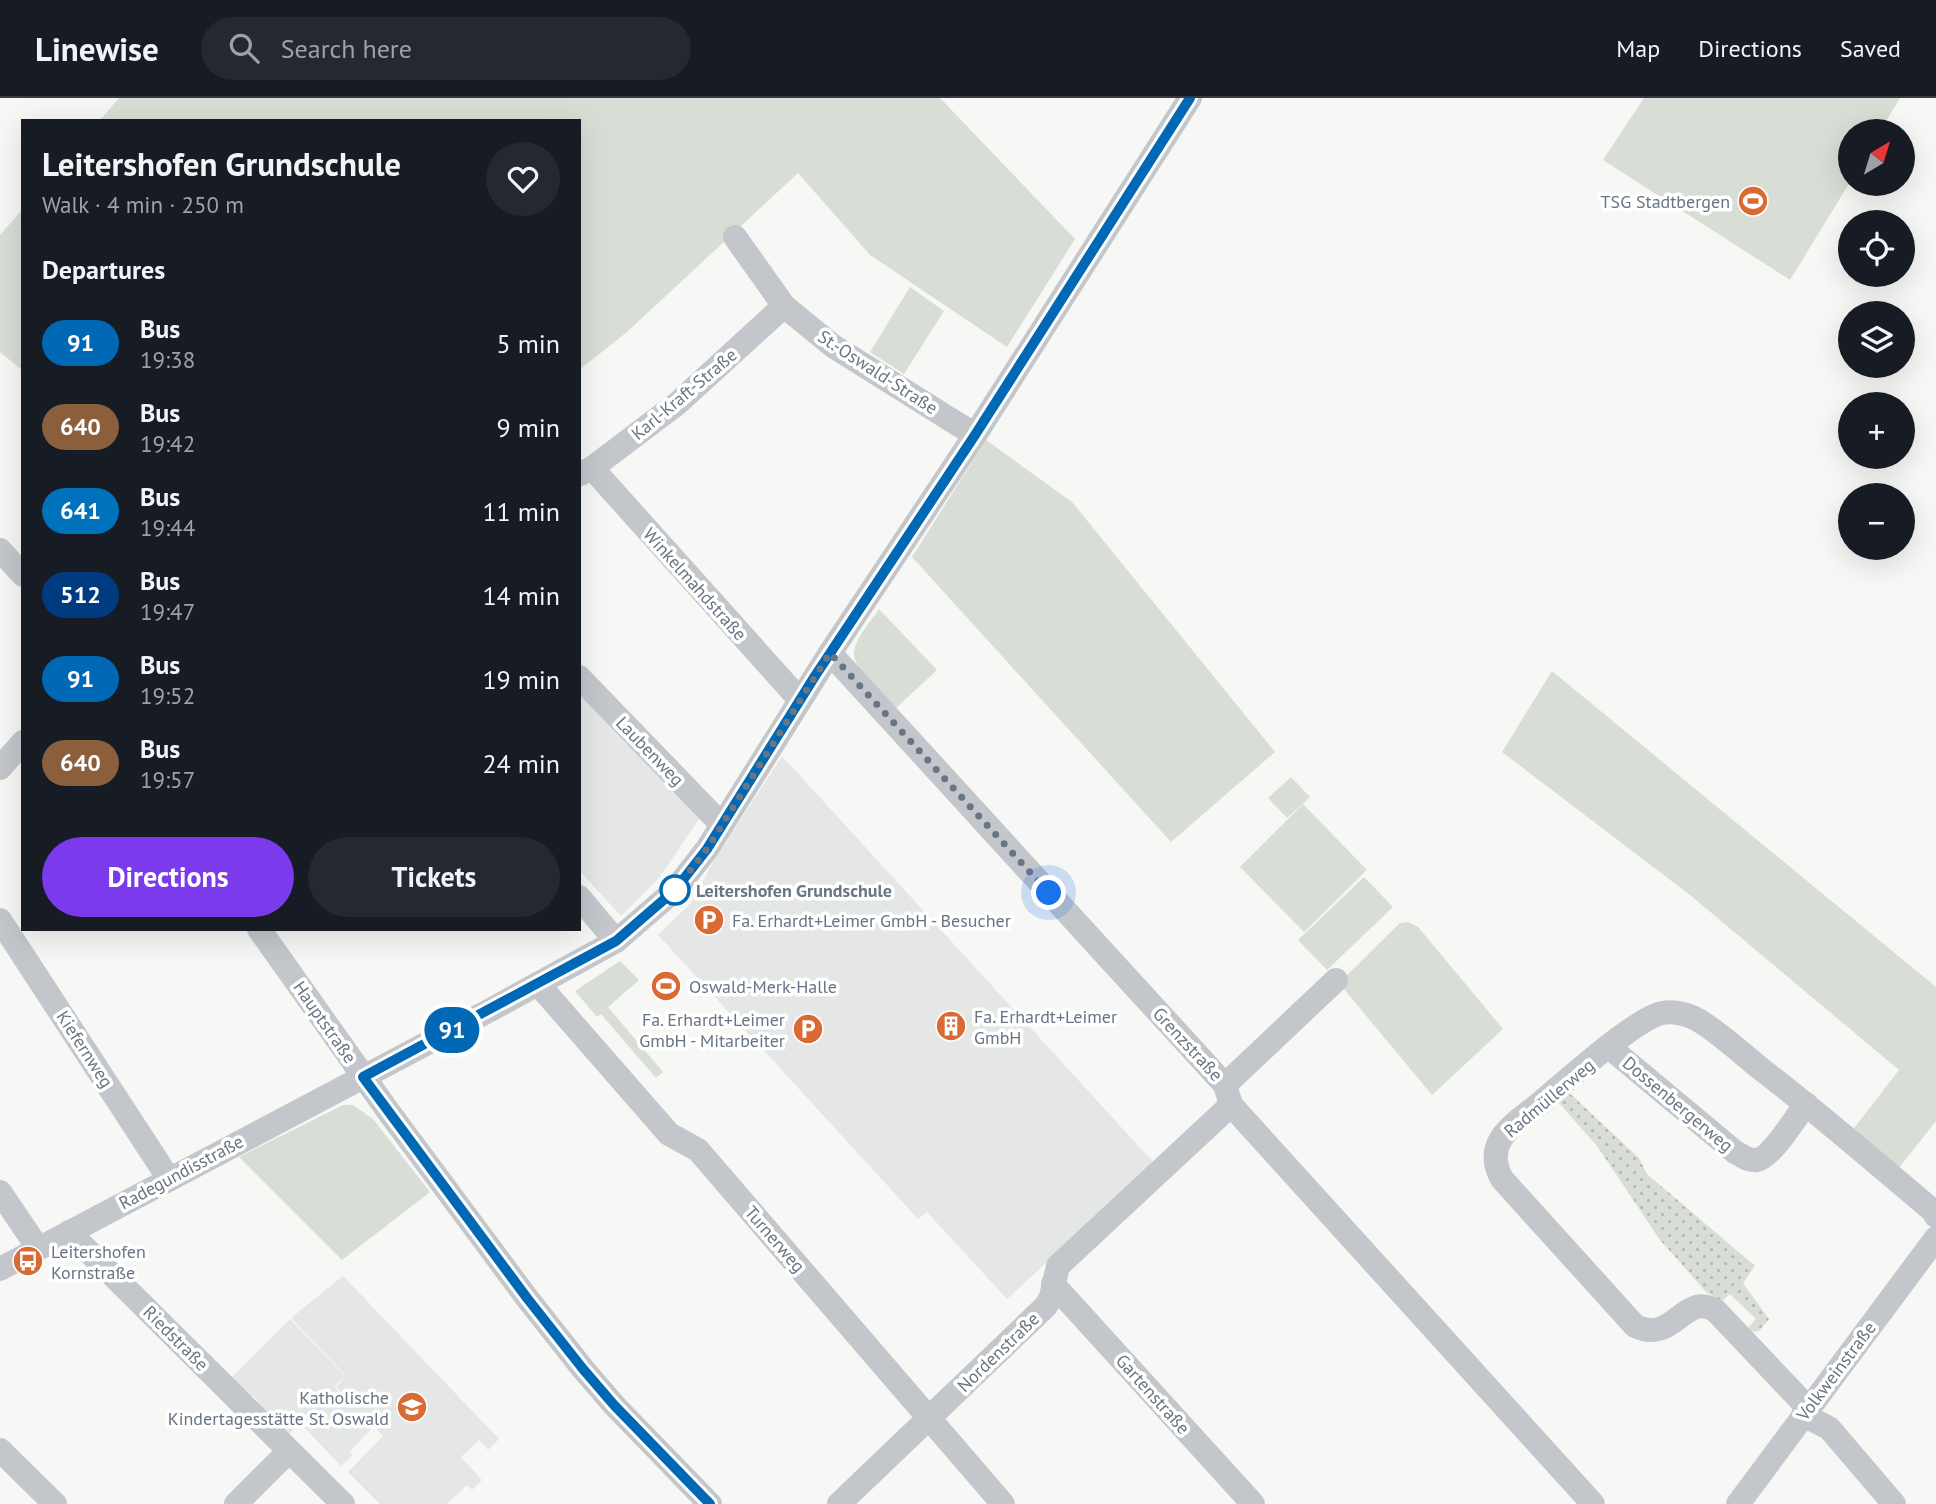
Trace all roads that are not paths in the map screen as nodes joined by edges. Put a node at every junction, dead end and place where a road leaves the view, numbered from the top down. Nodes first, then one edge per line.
1 (1191, 98) edge
2 (735, 237) dead end
3 (784, 306) junction
4 (975, 435) junction
5 (586, 471) edge
6 (830, 653) junction
7 (581, 679) edge
8 (800, 700) junction
9 (21, 744) edge
10 (0, 768) edge
11 (722, 825) junction
12 (581, 899) edge
13 (0, 920) edge
14 (261, 931) edge
15 (616, 941) junction
16 (1336, 980) dead end
17 (538, 984) junction
18 (1609, 1047) junction
19 (363, 1077) junction
20 (1228, 1095) junction
21 (1806, 1104) junction
22 (169, 1178) junction
23 (0, 1192) edge
24 (1936, 1216) edge
25 (69, 1232) junction
26 (1936, 1238) edge
27 (38, 1248) junction
28 (0, 1269) edge
29 (1053, 1284) junction
30 (1805, 1412) junction
31 (929, 1418) junction
32 (0, 1450) edge
33 (289, 1451) junction
34 (55, 1504) edge
35 (236, 1504) edge
36 (343, 1504) edge
37 (710, 1504) edge
38 (839, 1504) edge
39 (1003, 1504) edge
40 (1253, 1504) edge
41 (1593, 1504) edge
42 (1738, 1504) edge
43 (1894, 1504) edge

1 - 4 street, Radegundisstraße
2 - 3 street, St.-Oswald-Straße
3 - 4 street, St.-Oswald-Straße
3 - 5 street, Karl-Kraft-Straße
4 - 6 street, Radegundisstraße
5 - 8 street, Winkelmahdstraße
6 - 8 street, Radegundisstraße
6 - 20 street, Grenzstraße
7 - 11 street, Laubenweg
8 - 11 street, Radegundisstraße
9 - 10 street
11 - 15 street, Radegundisstraße
12 - 15 street
13 - 22 street, Kiefernweg
14 - 19 street, Hauptstraße
15 - 17 street, Radegundisstraße
16 - 20 street, Nordenstraße
17 - 19 street, Radegundisstraße
17 - 31 street, Turnerweg
18 - 21 street, Radmüllerweg
18 - 21 street, Dossenbergerweg
18 - 30 street, Radmüllerweg
19 - 22 street, Radegundisstraße
19 - 37 street, Hauptstraße
20 - 29 street, Nordenstraße
20 - 41 street, Grenzstraße
21 - 24 street, Radmüllerweg
22 - 25 street, Radegundisstraße
23 - 27 street
25 - 27 street, Radegundisstraße
25 - 33 street, Riedstraße
26 - 30 street, Volkweinstraße
27 - 28 street, Radegundisstraße
29 - 31 street, Nordenstraße
29 - 40 street, Gartenstraße
30 - 42 street, Volkweinstraße
30 - 43 street
31 - 38 street, Nordenstraße
31 - 39 street, Turnerweg
32 - 34 street
33 - 35 street
33 - 36 street, Riedstraße

